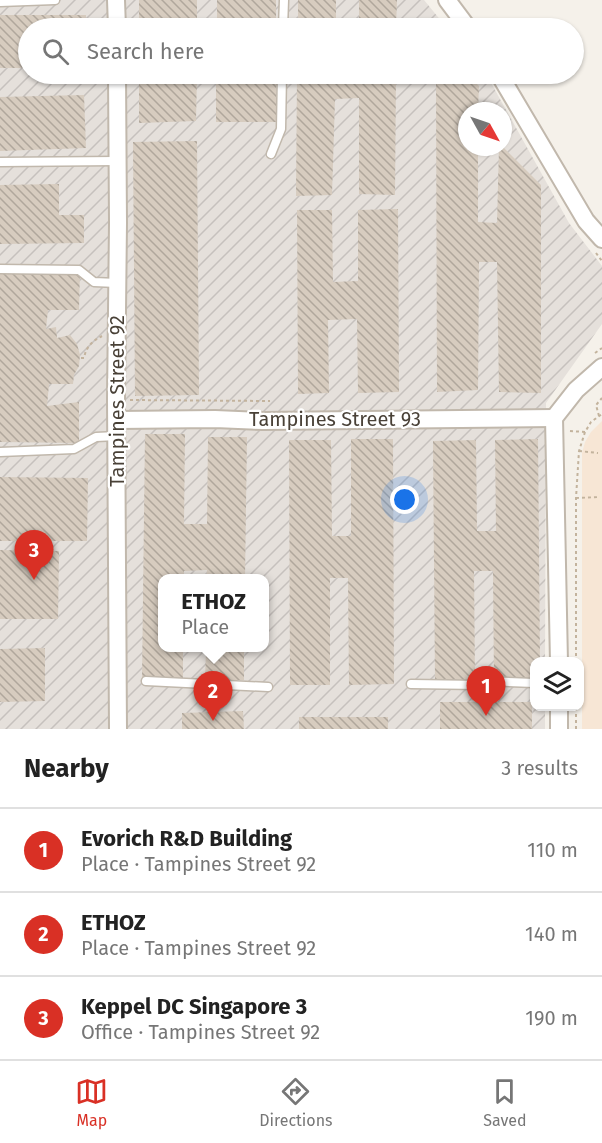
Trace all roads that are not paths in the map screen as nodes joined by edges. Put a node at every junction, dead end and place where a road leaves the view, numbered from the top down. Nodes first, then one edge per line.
1 (55, 0) edge
2 (116, 0) edge
3 (284, 0) edge
4 (447, 0) edge
5 (0, 2) edge
6 (117, 18) edge
7 (283, 18) edge
8 (460, 18) edge
9 (117, 84) edge
10 (282, 84) edge
11 (506, 84) edge
12 (271, 154) dead end
13 (117, 161) junction
14 (0, 162) edge
15 (602, 239) edge
16 (0, 269) edge
17 (117, 283) junction
18 (601, 368) edge
19 (554, 418) junction
20 (117, 428) junction
21 (0, 452) edge
22 (559, 657) edge
23 (147, 681) dead end
24 (530, 683) edge
25 (411, 684) dead end
26 (268, 687) dead end
27 (559, 711) edge
28 (118, 729) edge
29 (559, 729) edge

1 - 5 lane
2 - 6 street
3 - 7 lane
4 - 8 street
9 - 13 street, Tampines Street 92
10 - 12 lane
11 - 15 street
13 - 14 lane
13 - 17 street, Tampines Street 92
16 - 17 lane
17 - 20 street, Tampines Street 92
18 - 19 street
19 - 20 street, Tampines Street 93
19 - 22 street
20 - 21 lane
20 - 28 street, Tampines Street 92
23 - 26 lane
24 - 25 lane
27 - 29 street

